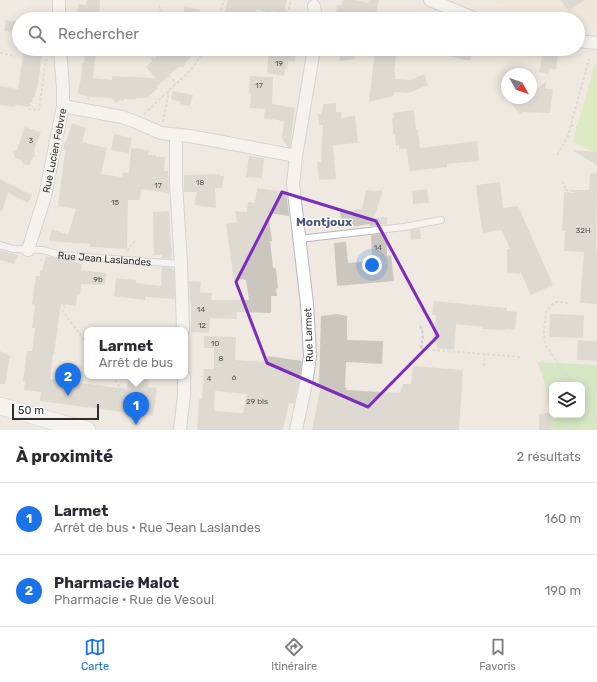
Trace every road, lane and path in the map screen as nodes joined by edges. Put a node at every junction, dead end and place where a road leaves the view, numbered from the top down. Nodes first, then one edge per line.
1 (59, 0) edge
2 (224, 0) edge
3 (290, 0) edge
4 (430, 0) edge
5 (159, 5) dead end
6 (314, 6) dead end
7 (59, 12) edge
8 (161, 12) edge
9 (220, 12) edge
10 (288, 12) edge
11 (315, 12) edge
12 (459, 12) edge
13 (585, 42) edge
14 (597, 43) edge
15 (0, 53) edge
16 (12, 55) edge
17 (46, 56) edge
18 (61, 56) edge
19 (150, 56) edge
20 (200, 56) edge
21 (313, 56) edge
22 (589, 60) dead end
23 (96, 83) dead end
24 (176, 83) junction
25 (169, 90) junction
26 (63, 106) junction
27 (28, 109) dead end
28 (85, 110) junction
29 (136, 122) junction
30 (570, 125) junction
31 (577, 127) dead end
32 (161, 132) junction
33 (176, 135) junction
34 (557, 155) dead end
35 (296, 156) junction
36 (562, 182) dead end
37 (584, 210) junction
38 (591, 211) dead end
39 (441, 220) dead end
40 (583, 227) dead end
41 (299, 239) junction
42 (136, 240) dead end
43 (0, 245) edge
44 (33, 250) junction
45 (120, 260) junction
46 (181, 264) junction
47 (568, 303) dead end
48 (420, 326) dead end
49 (183, 327) edge
50 (84, 339) edge
51 (485, 354) junction
52 (521, 357) dead end
53 (484, 366) dead end
54 (565, 373) junction
55 (114, 379) edge
56 (184, 379) edge
57 (564, 382) edge
58 (573, 382) edge
59 (585, 388) edge
60 (122, 389) dead end
61 (597, 393) edge
62 (585, 400) edge
63 (0, 407) edge
64 (567, 418) edge
65 (597, 420) edge
66 (86, 430) edge
67 (180, 430) edge
68 (296, 430) edge
69 (568, 430) edge

1 - 7 street
2 - 9 path
3 - 10 path
4 - 12 street
5 - 8 path
6 - 11 street
13 - 14 street
15 - 16 path
17 - 27 path
18 - 26 street, Rue Lucien Febvre
19 - 24 path
20 - 24 path
21 - 35 street, Rue Larmet
22 - 30 path
23 - 28 path
24 - 25 path
25 - 29 path
25 - 32 path
26 - 28 street
26 - 44 street, Rue Lucien Febvre
28 - 29 street
29 - 32 street
30 - 31 path
30 - 34 path
32 - 33 street
33 - 35 street
33 - 46 street
35 - 41 street, Rue Larmet
36 - 37 path
37 - 38 path
37 - 40 path
39 - 41 lane
41 - 68 street, Rue Larmet
42 - 45 path
43 - 44 lane, Rue Jean Laslandes
44 - 45 lane, Rue Jean Laslandes
44 - 50 path
45 - 46 lane, Rue Jean Laslandes
46 - 49 street
47 - 54 path
48 - 51 path
51 - 52 path
51 - 53 path
54 - 57 path
54 - 58 path
55 - 60 path
56 - 67 street
59 - 61 path
62 - 65 path
63 - 66 main road
64 - 69 path

